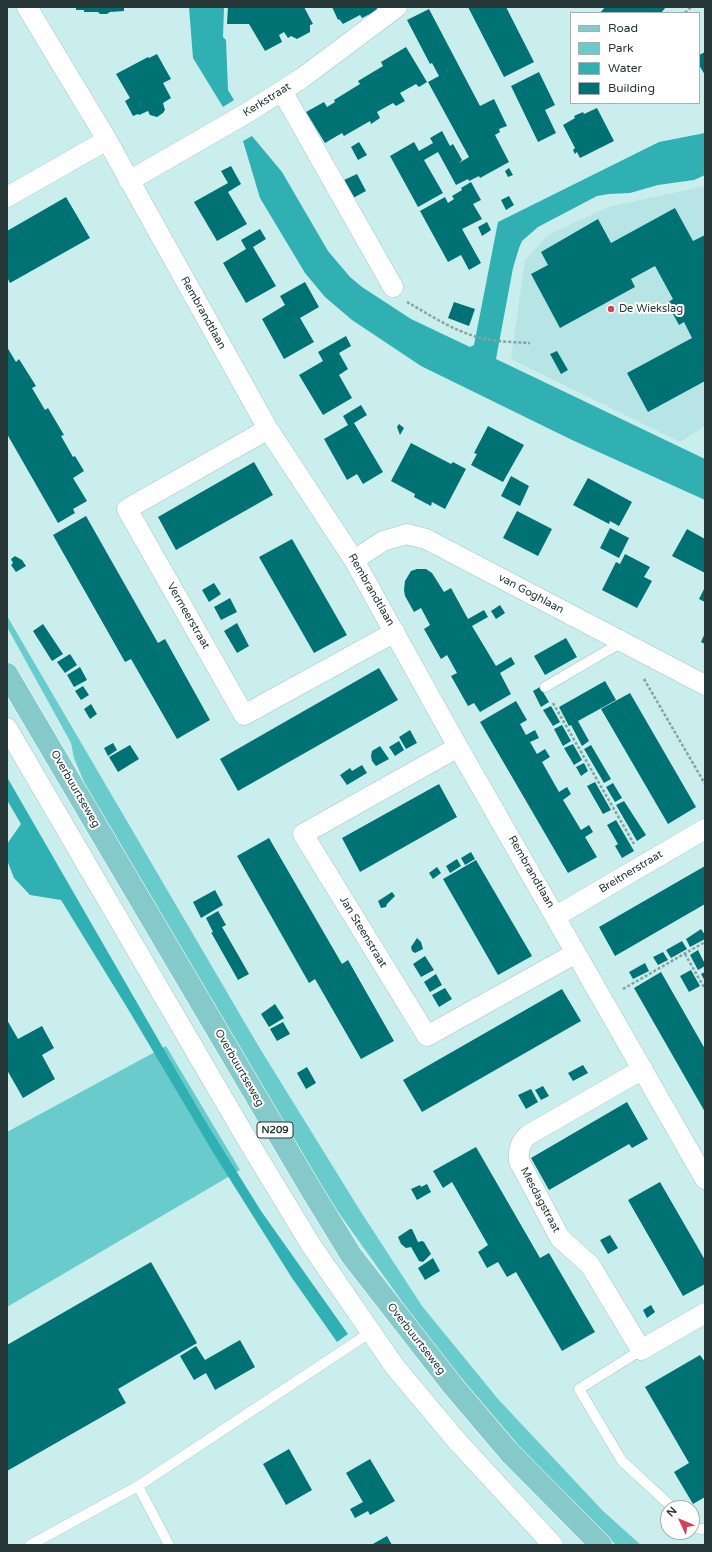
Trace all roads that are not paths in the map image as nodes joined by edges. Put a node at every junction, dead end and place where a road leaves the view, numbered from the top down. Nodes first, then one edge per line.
1 (27, 7) edge
2 (397, 7) edge
3 (282, 90) junction
4 (107, 140) junction
5 (129, 180) junction
6 (7, 197) edge
7 (393, 287) road end
8 (268, 428) junction
9 (354, 560) junction
10 (395, 632) junction
11 (622, 642) junction
12 (7, 674) edge
13 (705, 685) edge
14 (545, 687) road end
15 (8, 732) edge
16 (458, 747) junction
17 (705, 829) edge
18 (556, 916) junction
19 (576, 953) junction
20 (643, 1069) junction
21 (705, 1179) edge
22 (705, 1313) edge
23 (371, 1332) junction
24 (640, 1350) junction
25 (138, 1486) junction
26 (664, 1500) edge
27 (30, 1545) edge
28 (169, 1545) edge
29 (552, 1545) edge
30 (601, 1545) edge

1 - 4 street, Rembrandtlaan
2 - 3 street, Kerkstraat
3 - 5 street, Kerkstraat
3 - 7 street
4 - 5 street, Rembrandtlaan
4 - 6 street
5 - 8 street, Rembrandtlaan
8 - 9 street, Rembrandtlaan
8 - 10 street, Vermeerstraat
9 - 10 street, Rembrandtlaan
9 - 11 street, van Goghlaan
10 - 16 street, Rembrandtlaan
11 - 13 street, van Goghlaan
11 - 14 lane
12 - 30 main road, Overbuurtseweg / N209
15 - 23 street
16 - 18 street, Rembrandtlaan
16 - 19 street, Jan Steenstraat
17 - 18 street, Breitnerstraat
18 - 19 street, Rembrandtlaan
19 - 20 street, Rembrandtlaan
20 - 21 street, Rembrandtlaan
20 - 24 street, Mesdagstraat
22 - 24 street
23 - 25 lane
23 - 29 street
24 - 26 lane
25 - 27 lane
25 - 28 lane

